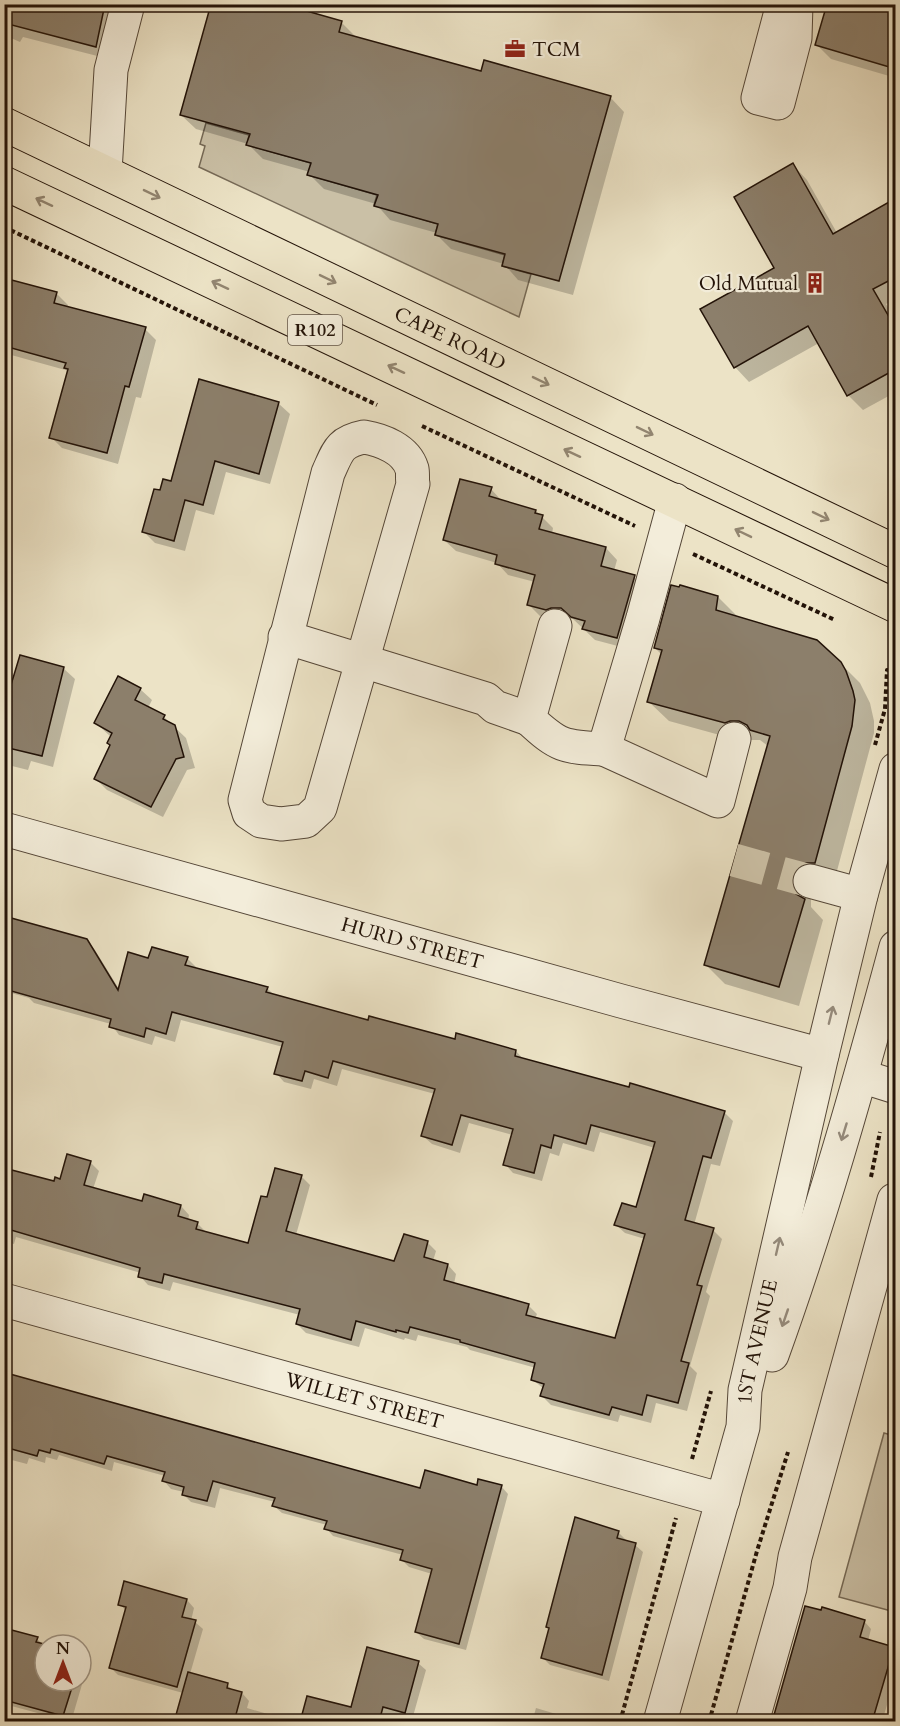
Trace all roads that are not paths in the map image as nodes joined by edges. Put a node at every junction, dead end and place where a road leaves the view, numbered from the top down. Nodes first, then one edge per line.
1 (128, 4) edge
2 (783, 4) edge
3 (796, 4) edge
4 (4, 124) edge
5 (105, 172) junction
6 (4, 183) edge
7 (675, 500) junction
8 (896, 552) edge
9 (896, 606) edge
10 (555, 626) dead end
11 (285, 637) junction
12 (363, 660) junction
13 (529, 719) junction
14 (734, 739) dead end
15 (604, 749) junction
16 (896, 769) edge
17 (4, 829) edge
18 (810, 881) tunnel mouth
19 (861, 895) junction
20 (896, 947) edge
21 (822, 1055) junction
22 (861, 1076) junction
23 (896, 1087) edge
24 (894, 1200) edge
25 (4, 1300) edge
26 (742, 1427) junction
27 (723, 1500) junction
28 (660, 1722) edge
29 (752, 1722) edge

1 - 5 street
2 - 3 street
4 - 5 main road, CAPE ROAD / R102
5 -> 8 main road, CAPE ROAD / R102
7 -> 6 main road, R102
9 -> 7 main road, R102
7 - 15 street
10 - 13 street
11 - 12 street
11 - 12 street
11 - 12 street
12 - 13 street
13 - 15 street
14 - 15 street
16 - 19 street, 1ST AVENUE
17 - 21 street, HURD STREET
18 - 19 street
21 -> 19 street, 1ST AVENUE
20 - 22 street, 1ST AVENUE
26 -> 21 street, 1ST AVENUE
22 - 23 street
22 -> 26 street, 1ST AVENUE
24 - 29 street
25 - 27 street, WILLET STREET
26 - 27 street
27 - 28 street

